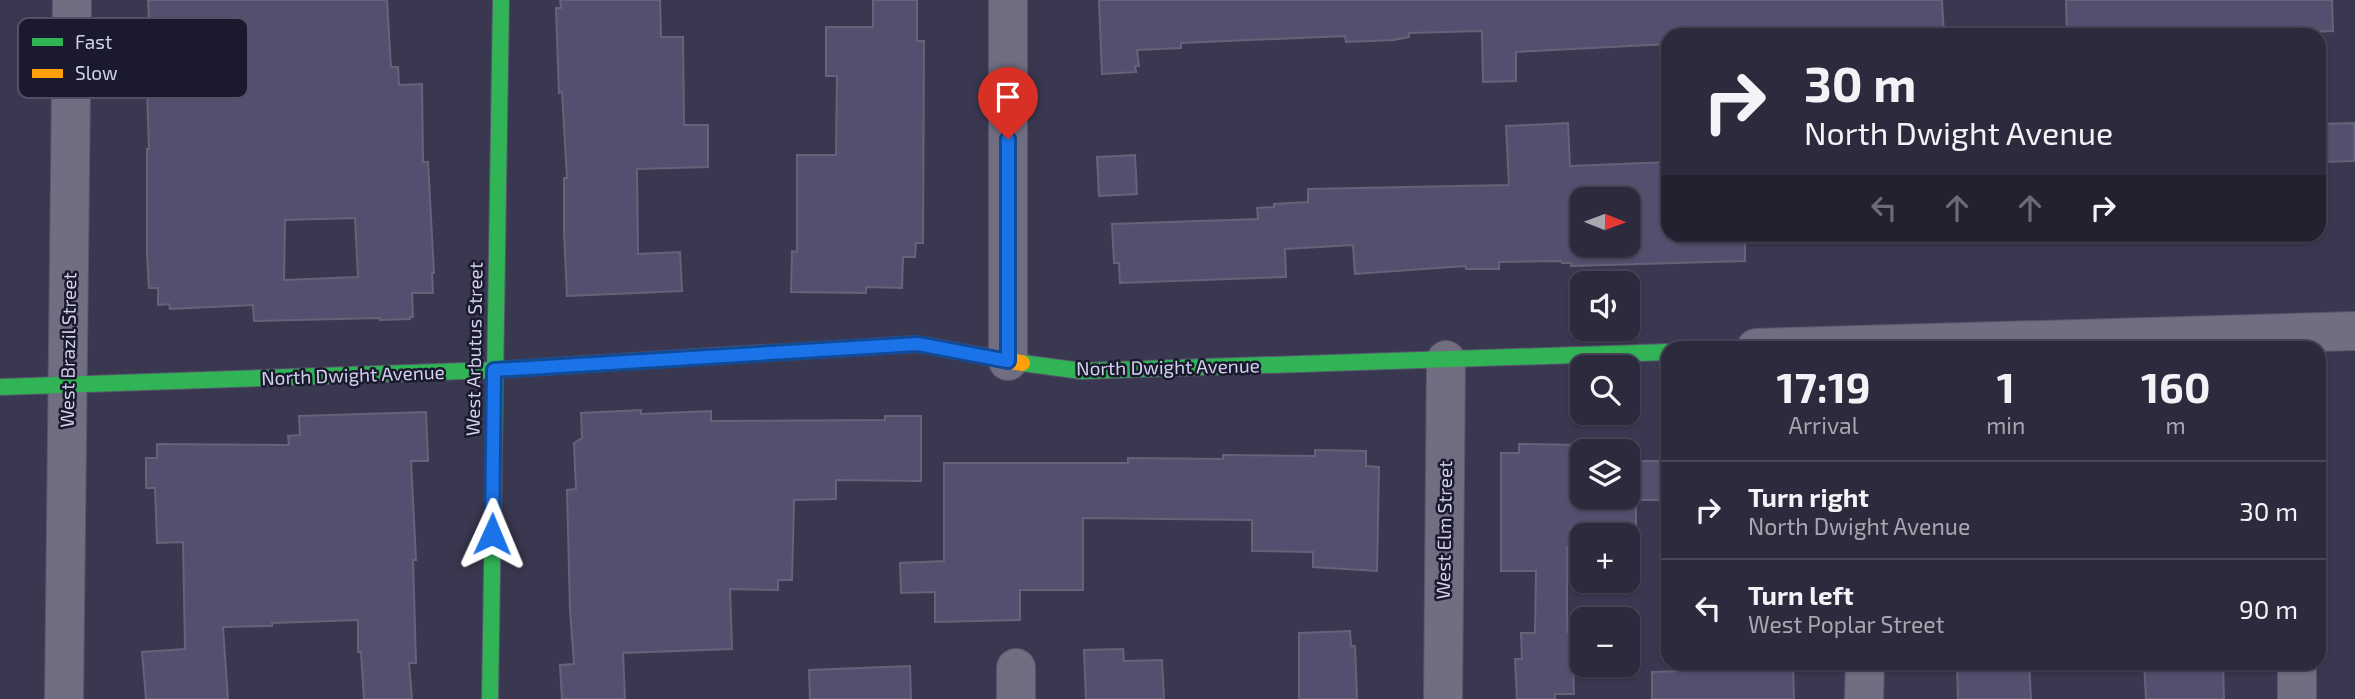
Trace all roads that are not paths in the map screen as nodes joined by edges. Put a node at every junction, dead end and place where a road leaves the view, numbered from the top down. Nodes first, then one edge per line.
1 (72, 0) edge
2 (501, 0) edge
3 (1008, 0) edge
4 (72, 18) edge
5 (71, 98) edge
6 (2355, 331) edge
7 (2301, 341) edge
8 (1661, 352) edge
9 (1446, 360) junction
10 (1008, 361) junction
11 (494, 370) junction
12 (68, 386) junction
13 (0, 387) edge
14 (1865, 670) edge
15 (2297, 670) edge
16 (64, 699) edge
17 (490, 699) edge
18 (1443, 699) edge
19 (1864, 699) edge
20 (2297, 699) edge

1 - 4 street, West Brazil Street
2 - 11 street, West Arbutus Street
3 - 10 street
5 - 12 street, West Brazil Street
6 - 7 street
8 - 9 street, North Dwight Avenue
9 - 10 street, North Dwight Avenue
9 - 18 street, West Elm Street
10 - 11 street, North Dwight Avenue
11 - 12 street, North Dwight Avenue
11 - 17 street, West Arbutus Street
12 - 13 street, North Dwight Avenue
12 - 16 street, West Brazil Street
14 - 19 street
15 - 20 street

